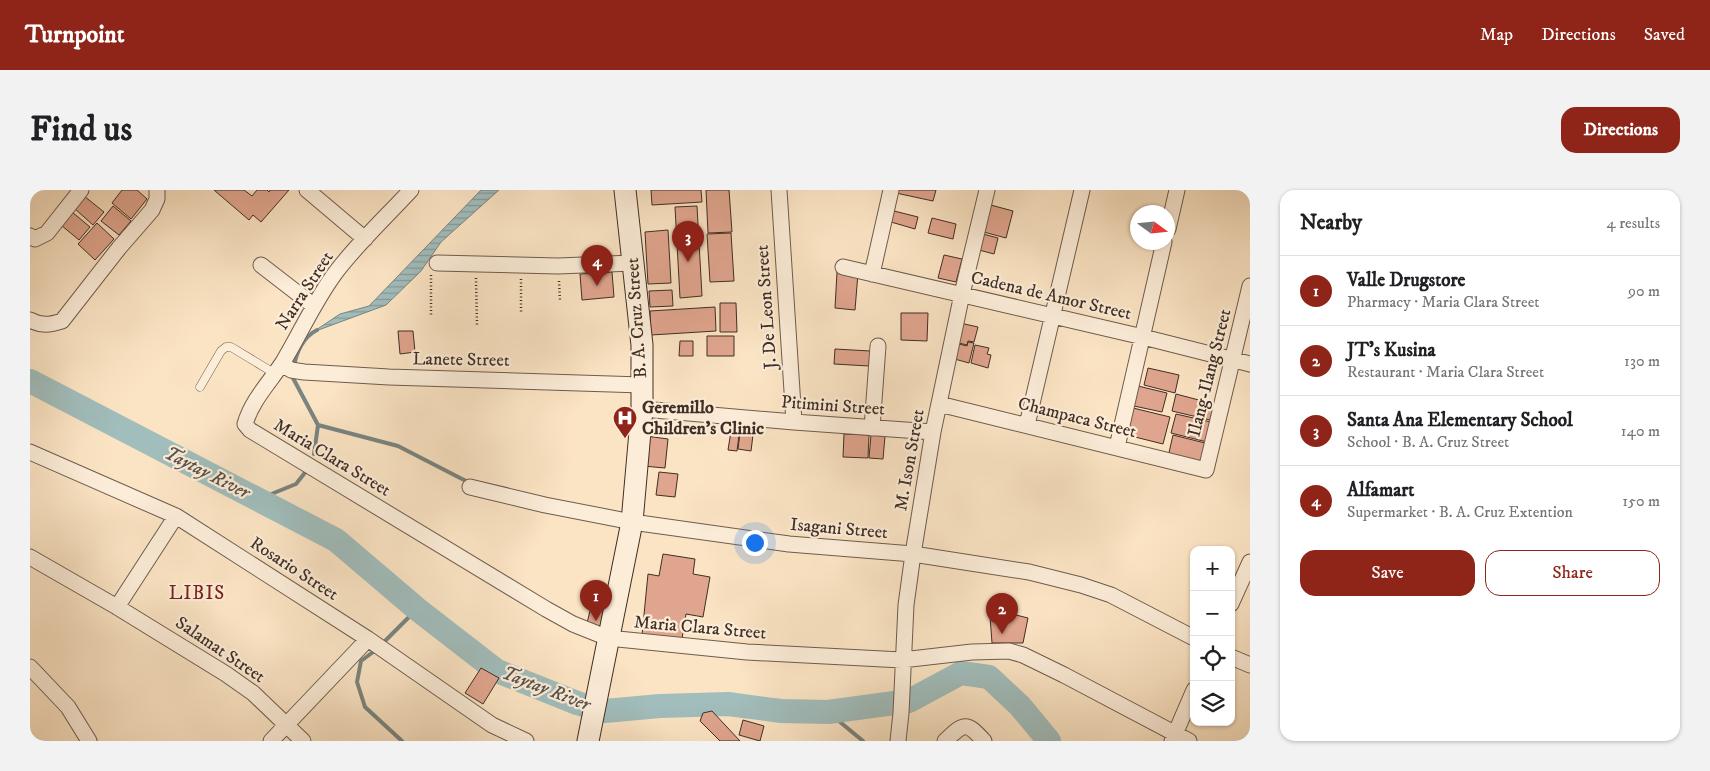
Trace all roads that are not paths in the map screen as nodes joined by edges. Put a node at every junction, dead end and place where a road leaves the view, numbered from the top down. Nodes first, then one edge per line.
1 (81, 190) edge
2 (157, 190) edge
3 (307, 190) edge
4 (411, 190) edge
5 (625, 190) edge
6 (779, 190) edge
7 (891, 190) edge
8 (987, 190) edge
9 (1082, 190) edge
10 (1177, 190) edge
11 (1174, 205) edge
12 (30, 236) edge
13 (365, 239) junction
14 (1162, 250) edge
15 (437, 263) road end
16 (633, 263) junction
17 (261, 265) dead end
18 (843, 267) dead end
19 (872, 274) junction
20 (1250, 286) edge
21 (962, 294) junction
22 (314, 306) junction
23 (1052, 316) junction
24 (30, 320) edge
25 (1142, 337) junction
26 (878, 346) dead end
27 (1233, 360) junction
28 (1250, 364) edge
29 (288, 370) junction
30 (642, 385) junction
31 (200, 386) dead end
32 (939, 404) junction
33 (642, 409) junction
34 (794, 422) junction
35 (245, 424) joint
36 (1027, 425) junction
37 (872, 428) junction
38 (933, 432) junction
39 (1117, 447) junction
40 (30, 452) edge
41 (1206, 470) joint
42 (470, 487) dead end
43 (176, 516) junction
44 (632, 522) junction
45 (913, 554) junction
46 (30, 556) edge
47 (1250, 562) edge
48 (1235, 595) edge
49 (117, 607) junction
50 (1190, 636) edge
51 (608, 638) junction
52 (373, 643) junction
53 (1235, 659) edge
54 (902, 660) junction
55 (1250, 665) edge
56 (30, 667) edge
57 (1190, 699) edge
58 (287, 725) junction
59 (1173, 737) edge
60 (89, 741) edge
61 (271, 741) edge
62 (303, 741) edge
63 (526, 741) edge
64 (588, 741) edge
65 (898, 741) edge
66 (945, 741) edge
67 (984, 741) edge
68 (1189, 741) edge

1 - 12 street
2 - 24 street
3 - 13 street
4 - 13 street, Narra Street
5 - 16 street, B. A. Cruz Street
6 - 34 street, J. De Leon Street
7 - 19 street
8 - 21 street, M. Ison Street
9 - 23 street
10 - 11 street
13 - 22 street, Narra Street
14 - 25 street
15 - 16 street
16 - 30 street, B. A. Cruz Street
17 - 22 street
18 - 19 street, Cadena de Amor Street
19 - 21 street, Cadena de Amor Street
20 - 27 street, Ilang-Ilang Street
21 - 23 street, Cadena de Amor Street
21 - 32 street, M. Ison Street
22 - 29 street, Narra Street
23 - 25 street, Cadena de Amor Street
23 - 36 street
25 - 27 street, Cadena de Amor Street
25 - 39 street
26 - 37 street
27 - 28 street, Cadena de Amor Street
27 - 41 street, Ilang-Ilang Street
29 - 30 street, Lanete Street
29 - 31 lane
29 - 35 street, Narra Street
30 - 33 street, B. A. Cruz Street
32 - 36 street, Champaca Street
32 - 38 street, M. Ison Street
33 - 34 street, Pitimini Street
33 - 44 street, B. A. Cruz Street
34 - 37 street, Pitimini Street
35 - 51 street, Maria Clara Street
36 - 39 street, Champaca Street
37 - 38 street, Pitimini Street
38 - 45 street, M. Ison Street
39 - 41 street, Champaca Street
40 - 43 street, Rosario Street
42 - 44 street, Isagani Street
43 - 49 street
43 - 52 street, Rosario Street
44 - 45 street, Isagani Street
44 - 51 street, B. A. Cruz Street
45 - 50 street, Isagani Street
45 - 54 street, M. Ison Street
46 - 49 street, Salamat Street
47 - 48 street
49 - 58 street, Salamat Street
51 - 54 street, Maria Clara Street
51 - 64 street, B. A. Cruz Street
52 - 58 street
52 - 63 street, Rosario Street
53 - 55 street
54 - 59 street, Maria Clara Street
54 - 65 street, M. Ison Street
56 - 60 street
57 - 59 street
58 - 61 street
58 - 62 street, Salamat Street
59 - 68 street, Maria Clara Street
66 - 67 street

